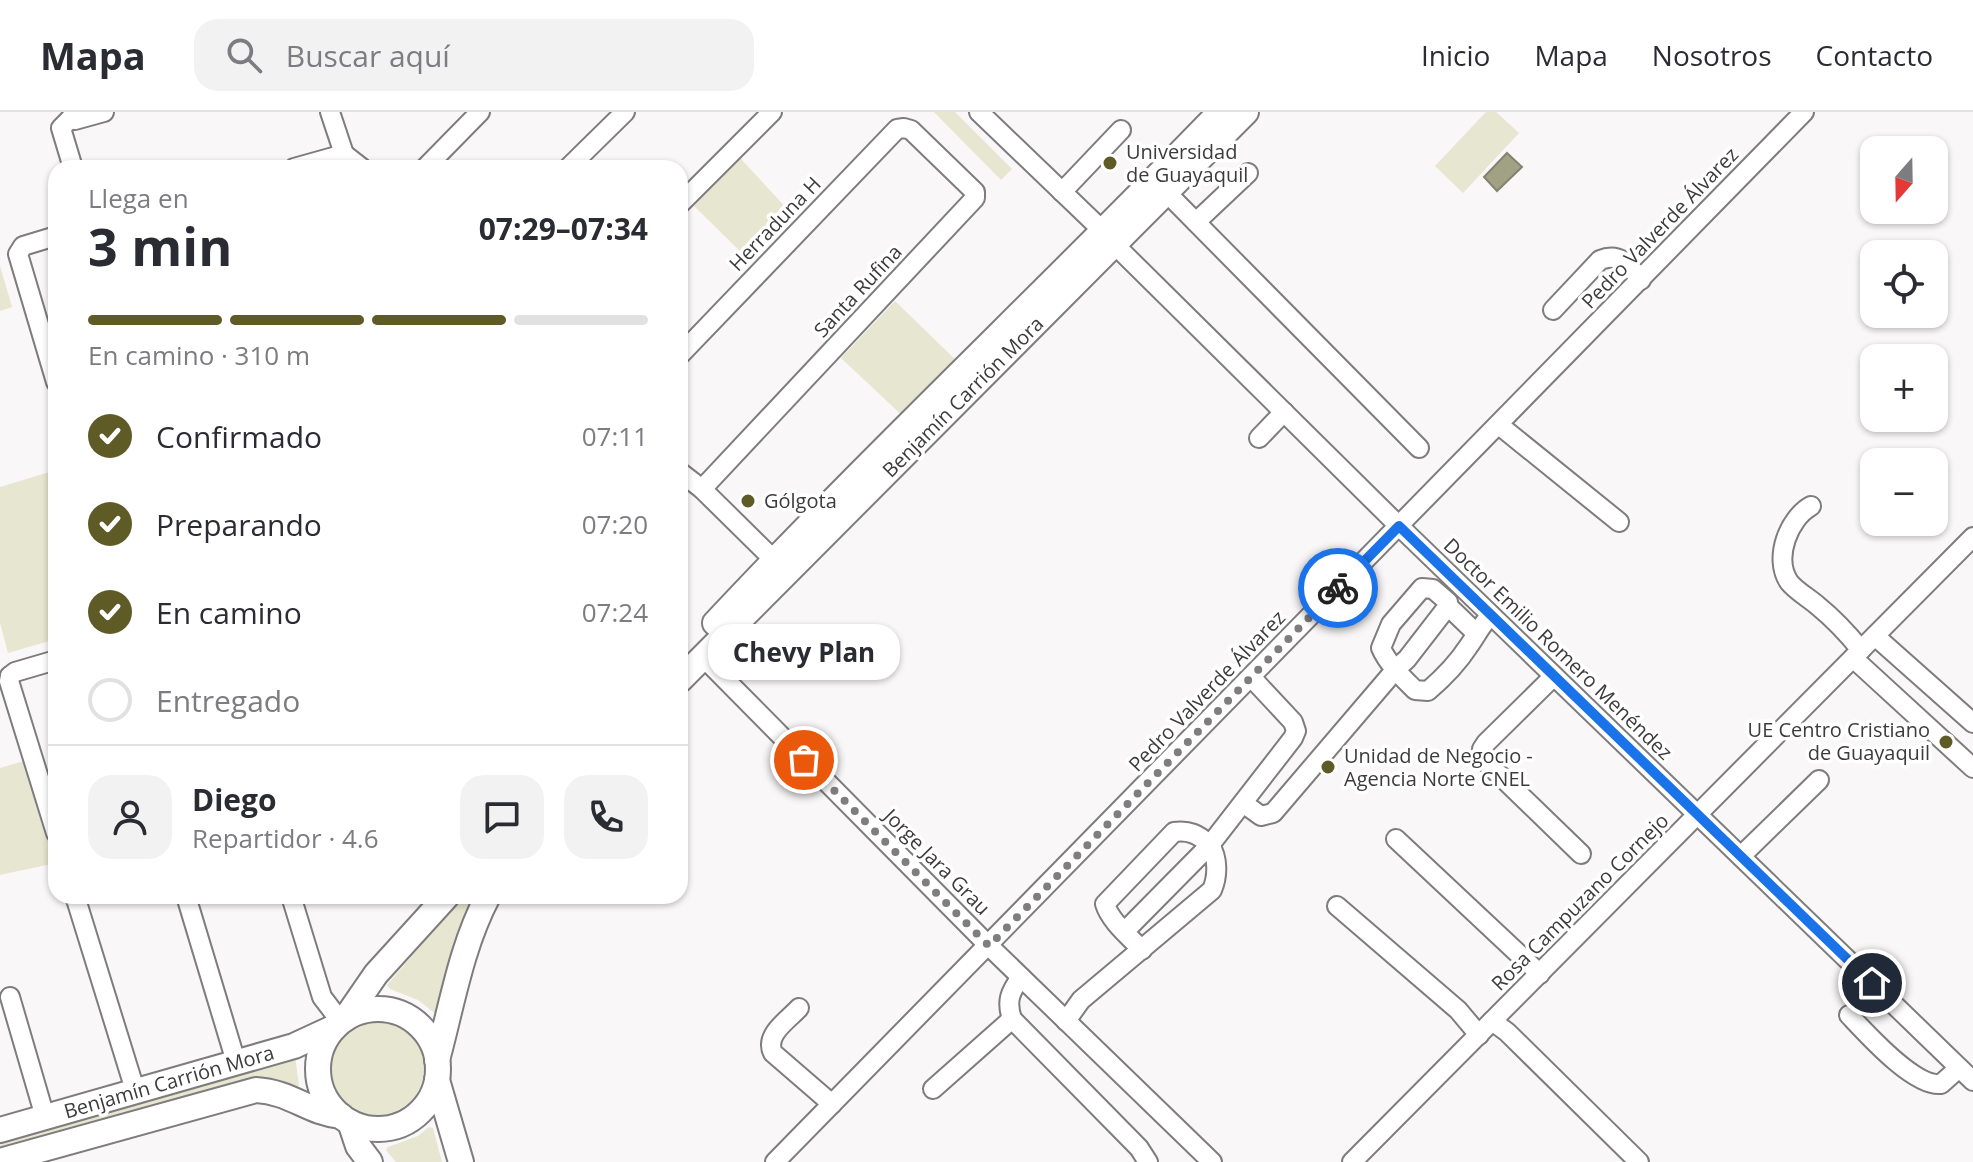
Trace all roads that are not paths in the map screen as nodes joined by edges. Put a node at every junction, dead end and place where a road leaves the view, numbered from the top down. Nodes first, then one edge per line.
1 (104, 112) edge
2 (330, 112) edge
3 (480, 112) edge
4 (625, 112) edge
5 (772, 112) edge
6 (979, 112) edge
7 (1220, 112) edge
8 (1246, 112) edge
9 (1804, 112) edge
10 (70, 115) edge
11 (904, 128) joint
12 (1121, 130) dead end
13 (71, 160) edge
14 (346, 160) edge
15 (433, 160) edge
16 (576, 160) edge
17 (1248, 173) dead end
18 (1062, 192) junction
19 (1167, 193) junction
20 (688, 196) edge
21 (1196, 222) junction
22 (48, 238) edge
23 (1110, 238) junction
24 (1641, 280) junction
25 (1553, 310) dead end
26 (688, 347) edge
27 (48, 355) edge
28 (1284, 412) junction
29 (1499, 425) junction
30 (1259, 438) dead end
31 (1419, 448) dead end
32 (688, 478) edge
33 (702, 489) junction
34 (1811, 506) dead end
35 (1619, 522) dead end
36 (1399, 526) junction
37 (1973, 537) edge
38 (774, 560) junction
39 (1448, 606) junction
40 (1491, 615) junction
41 (1476, 633) junction
42 (1875, 636) junction
43 (1857, 654) junction
44 (691, 658) edge
45 (48, 662) edge
46 (5, 669) edge
47 (1396, 669) junction
48 (1554, 676) junction
49 (1251, 677) junction
50 (1973, 723) edge
51 (1973, 768) edge
52 (1819, 780) dead end
53 (1243, 803) junction
54 (48, 807) edge
55 (1698, 815) junction
56 (1396, 839) dead end
57 (1210, 845) junction
58 (1581, 854) dead end
59 (1741, 856) junction
60 (77, 904) edge
61 (188, 904) edge
62 (293, 904) edge
63 (440, 904) edge
64 (485, 904) edge
65 (1337, 906) dead end
66 (1125, 931) junction
67 (989, 946) junction
68 (1142, 950) junction
69 (1540, 974) junction
70 (1021, 977) junction
71 (10, 997) dead end
72 (799, 1008) dead end
73 (1849, 1015) dead end
74 (1012, 1019) junction
75 (1066, 1021) junction
76 (1492, 1021) junction
77 (340, 1022) junction
78 (1479, 1035) junction
79 (236, 1062) junction
80 (1959, 1068) junction
81 (437, 1070) junction
82 (1973, 1081) edge
83 (933, 1089) dead end
84 (135, 1090) junction
85 (832, 1104) junction
86 (45, 1117) junction
87 (346, 1119) junction
88 (0, 1130) edge
89 (14, 1159) edge
90 (370, 1162) edge
91 (461, 1162) edge
92 (775, 1162) edge
93 (1148, 1162) edge
94 (1212, 1162) edge
95 (1352, 1162) edge
96 (1639, 1162) edge

1 - 10 street
2 - 14 street
3 - 15 street
4 - 16 street
5 - 20 street
6 - 18 street, Doctor Emilio Romero Menéndez
7 - 23 main road, Benjamín Carrión Mora
8 - 19 main road, Benjamín Carrión Mora
9 - 24 street, Pedro Valverde Álvarez
10 - 13 street
11 - 26 street, Herraduna H
11 - 33 street, Santa Rufina
12 - 18 street
17 - 21 street
18 - 23 street, Doctor Emilio Romero Menéndez
19 - 21 street
19 - 23 main road, Benjamín Carrión Mora
21 - 31 street
22 - 27 street
23 - 28 street, Doctor Emilio Romero Menéndez
23 - 38 main road, Benjamín Carrión Mora
23 - 44 main road, Benjamín Carrión Mora
24 - 25 street
24 - 29 street, Pedro Valverde Álvarez
28 - 30 street
28 - 36 street, Doctor Emilio Romero Menéndez
29 - 35 street
29 - 36 street, Pedro Valverde Álvarez
32 - 33 street
33 - 38 street
34 - 43 street
36 - 40 street, Doctor Emilio Romero Menéndez
36 - 49 street, Pedro Valverde Álvarez
37 - 42 street, Rosa Campuzano Cornejo
38 - 44 main road, Benjamín Carrión Mora
39 - 41 street
39 - 47 street
39 - 47 street
40 - 41 street
40 - 48 street, Doctor Emilio Romero Menéndez
41 - 47 street
42 - 43 street, Rosa Campuzano Cornejo
42 - 50 street
43 - 51 street
43 - 55 street, Rosa Campuzano Cornejo
44 - 67 street, Jorge Jara Grau
45 - 46 street
46 - 54 street
47 - 53 street
48 - 55 street, Doctor Emilio Romero Menéndez
48 - 58 street
49 - 53 street
49 - 67 street, Pedro Valverde Álvarez
52 - 59 street
53 - 57 street
55 - 59 street, Doctor Emilio Romero Menéndez
55 - 69 street, Rosa Campuzano Cornejo
56 - 69 street
57 - 66 street
57 - 66 street
57 - 68 street
59 - 80 street, Doctor Emilio Romero Menéndez
60 - 84 street
61 - 79 street
62 - 77 street
63 - 77 main road
64 - 81 main road
65 - 78 street
66 - 68 street
67 - 70 street, Jorge Jara Grau
67 - 85 street, Pedro Valverde Álvarez
68 - 75 street
69 - 76 street, Rosa Campuzano Cornejo
70 - 74 street
70 - 75 street, Jorge Jara Grau
71 - 86 street
72 - 85 street
73 - 80 street
74 - 83 street
74 - 93 street
75 - 94 street, Jorge Jara Grau
76 - 78 street, Rosa Campuzano Cornejo
76 - 96 street
77 - 79 main road, Benjamín Carrión Mora
77 - 81 main road
77 - 87 main road
78 - 95 street, Rosa Campuzano Cornejo
79 - 84 main road, Benjamín Carrión Mora
80 - 82 street, Doctor Emilio Romero Menéndez
81 - 87 main road
81 - 91 main road
84 - 86 main road, Benjamín Carrión Mora
85 - 92 street, Pedro Valverde Álvarez
86 - 88 main road, Benjamín Carrión Mora
87 - 89 main road, Benjamín Carrión Mora
87 - 90 main road

